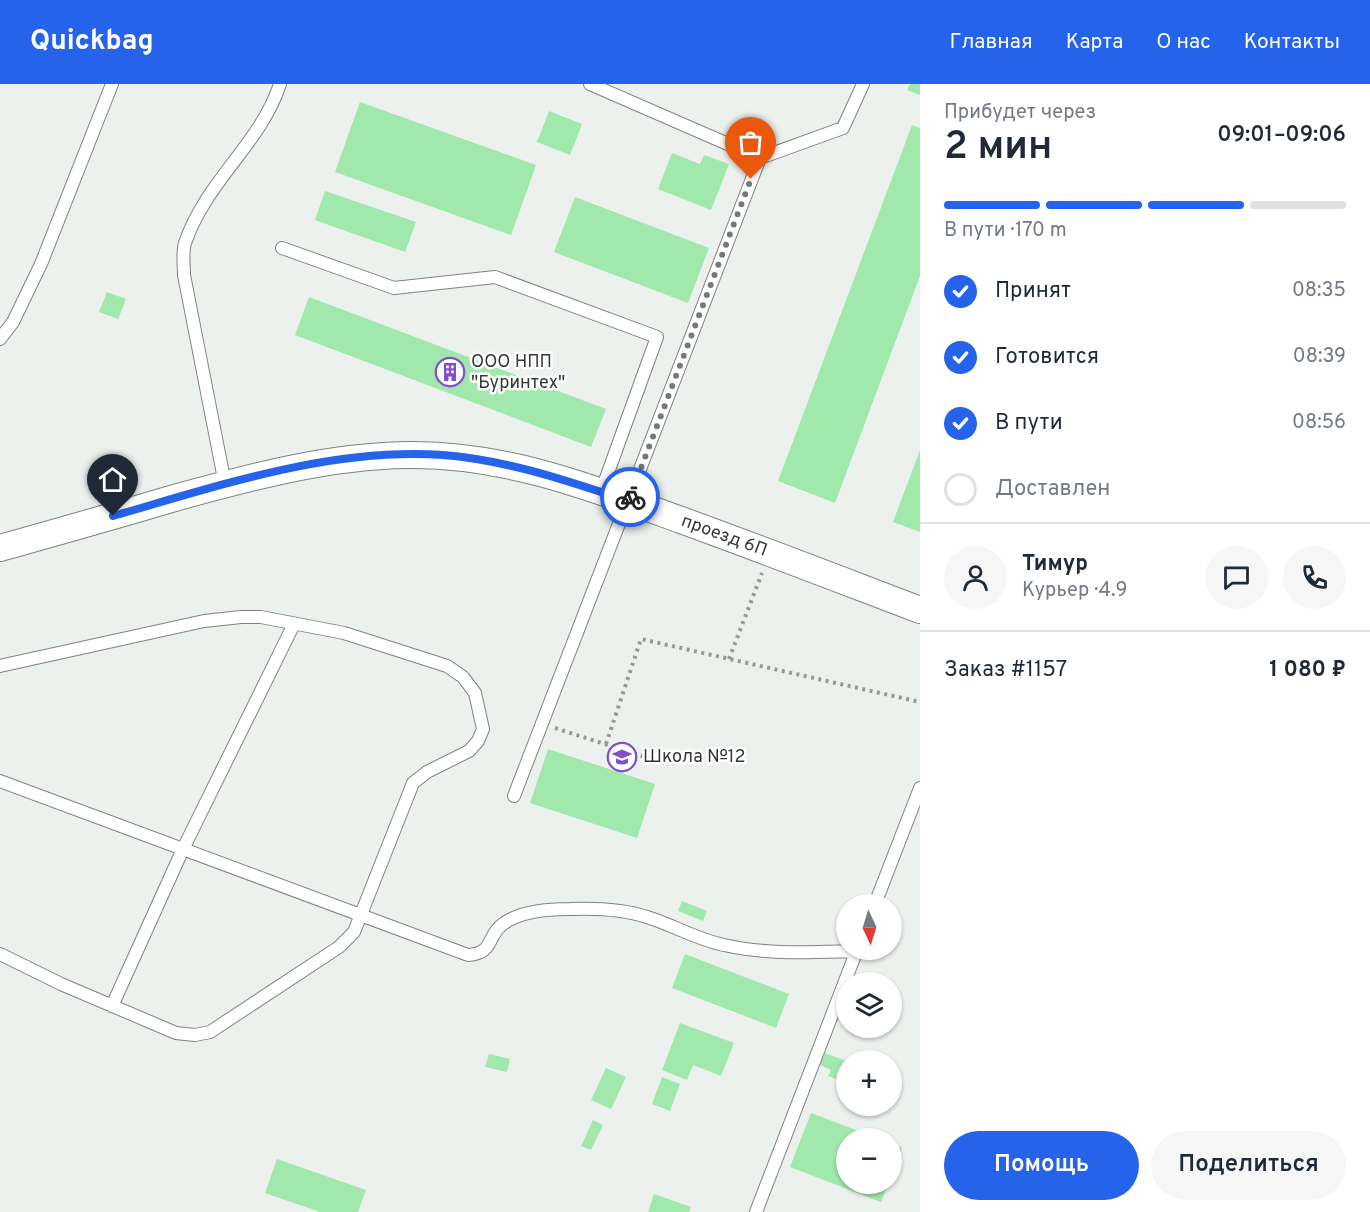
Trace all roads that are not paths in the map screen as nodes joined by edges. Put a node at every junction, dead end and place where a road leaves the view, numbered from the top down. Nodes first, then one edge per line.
1 (112, 84) edge
2 (280, 84) edge
3 (590, 84) edge
4 (863, 84) edge
5 (759, 158) junction
6 (282, 248) dead end
7 (0, 339) edge
8 (225, 484) junction
9 (601, 492) junction
10 (628, 501) junction
11 (0, 548) edge
12 (920, 610) edge
13 (294, 624) junction
14 (0, 666) edge
15 (0, 781) edge
16 (920, 788) edge
17 (514, 796) dead end
18 (183, 849) junction
19 (879, 894) edge
20 (360, 915) junction
21 (836, 951) edge
22 (0, 954) edge
23 (853, 960) edge
24 (112, 1006) junction
25 (756, 1212) edge

1 - 7 lane
2 - 8 lane
3 - 5 lane
4 - 5 lane
5 - 10 lane
6 - 9 lane
8 - 9 street, проезд 6П
8 - 11 street, проезд 6П
9 - 10 street, проезд 6П
10 - 12 street, проезд 6П
10 - 17 lane
13 - 14 lane
13 - 18 lane
13 - 20 lane
15 - 18 lane
16 - 19 lane
18 - 20 lane
18 - 24 lane
20 - 21 lane
20 - 24 lane
22 - 24 lane
23 - 25 lane

